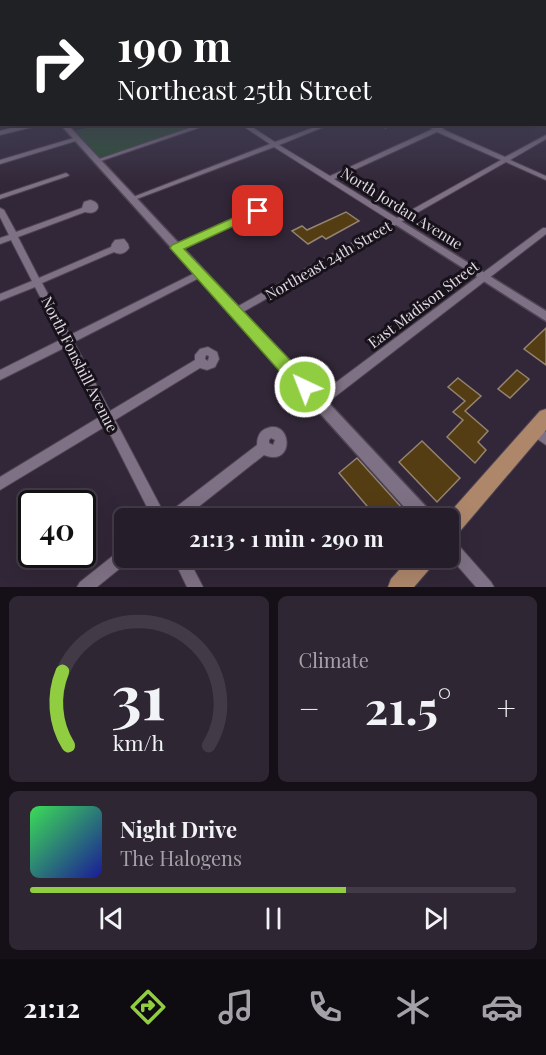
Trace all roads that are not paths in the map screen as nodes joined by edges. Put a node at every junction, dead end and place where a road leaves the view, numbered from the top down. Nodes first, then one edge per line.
1 (68, 129) edge
2 (192, 129) edge
3 (250, 129) edge
4 (315, 129) edge
5 (437, 130) joint
6 (546, 137) edge
7 (76, 139) junction
8 (274, 145) junction
9 (505, 160) junction
10 (96, 161) junction
11 (0, 162) edge
12 (66, 175) dead end
13 (546, 178) edge
14 (329, 179) junction
15 (0, 197) edge
16 (132, 199) junction
17 (0, 210) edge
18 (84, 210) dead end
19 (258, 211) dead end
20 (396, 221) junction
21 (546, 230) edge
22 (14, 236) junction
23 (0, 241) edge
24 (176, 248) junction
25 (114, 249) dead end
26 (200, 274) junction
27 (483, 277) junction
28 (37, 282) junction
29 (0, 298) edge
30 (236, 312) junction
31 (546, 317) edge
32 (68, 341) junction
33 (200, 362) dead end
34 (0, 375) edge
35 (319, 402) junction
36 (108, 418) junction
37 (542, 429) edge
38 (264, 447) dead end
39 (0, 484) edge
40 (154, 508) edge
41 (186, 508) edge
42 (416, 508) edge
43 (459, 518) edge
44 (459, 556) edge
45 (114, 564) edge
46 (185, 568) edge
47 (415, 568) edge
48 (85, 587) edge
49 (195, 587) edge
50 (399, 587) edge
51 (486, 587) edge

1 - 7 street
2 - 10 street
3 - 8 street, North Jordan Avenue
4 - 8 street
5 - 9 street
5 - 14 street
6 - 9 street, Northeast 24th Street
7 - 10 street
7 - 11 street
8 - 14 street, North Jordan Avenue
8 - 16 street
9 - 13 street
9 - 20 street, Northeast 24th Street
10 - 16 street
12 - 15 street
14 - 20 street, North Jordan Avenue
16 - 24 street
17 - 22 street, North Fonshill Avenue
18 - 22 street
19 - 24 street
20 - 27 street, North Jordan Avenue
20 - 30 street, Northeast 24th Street
21 - 27 street, East Madison Street
22 - 23 street
22 - 28 street, North Fonshill Avenue
24 - 26 street
25 - 28 street
26 - 30 street
26 - 32 street
27 - 31 street, North Jordan Avenue
27 - 35 street, East Madison Street
28 - 29 street
28 - 32 street, North Fonshill Avenue
30 - 35 street
32 - 34 street
32 - 36 street, North Fonshill Avenue
33 - 36 street
35 - 42 street
36 - 39 street
36 - 40 street, North Fonshill Avenue
37 - 43 main road
38 - 41 street
44 - 51 street
45 - 48 street
46 - 49 street
47 - 50 main road

